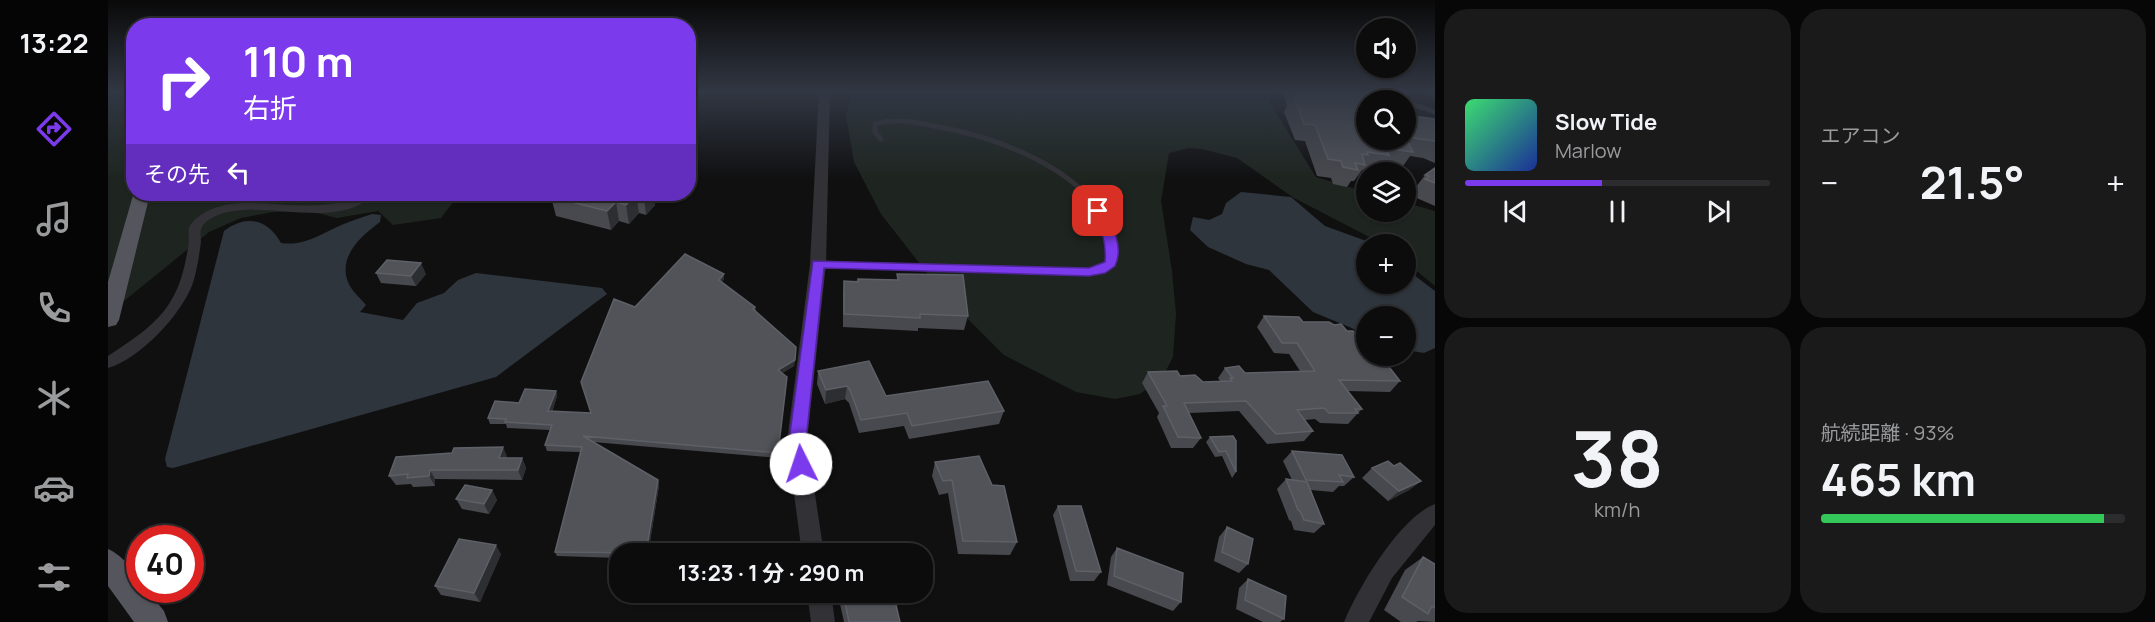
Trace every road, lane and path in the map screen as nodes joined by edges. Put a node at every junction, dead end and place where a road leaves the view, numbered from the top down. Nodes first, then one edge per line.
1 (822, 120) edge
2 (896, 120) edge
3 (896, 120) edge
4 (881, 139) dead end
5 (139, 201) edge
6 (355, 201) edge
7 (818, 264) junction
8 (108, 320) edge
9 (108, 363) edge
10 (1435, 514) edge
11 (811, 543) edge
12 (108, 563) edge
13 (820, 603) edge
14 (153, 622) edge
15 (823, 622) edge
16 (1356, 622) edge

1 - 7 street
2 - 7 lane
3 - 4 lane
5 - 8 highway
6 - 9 street
7 - 11 street
10 - 16 street
12 - 14 highway
13 - 15 street

